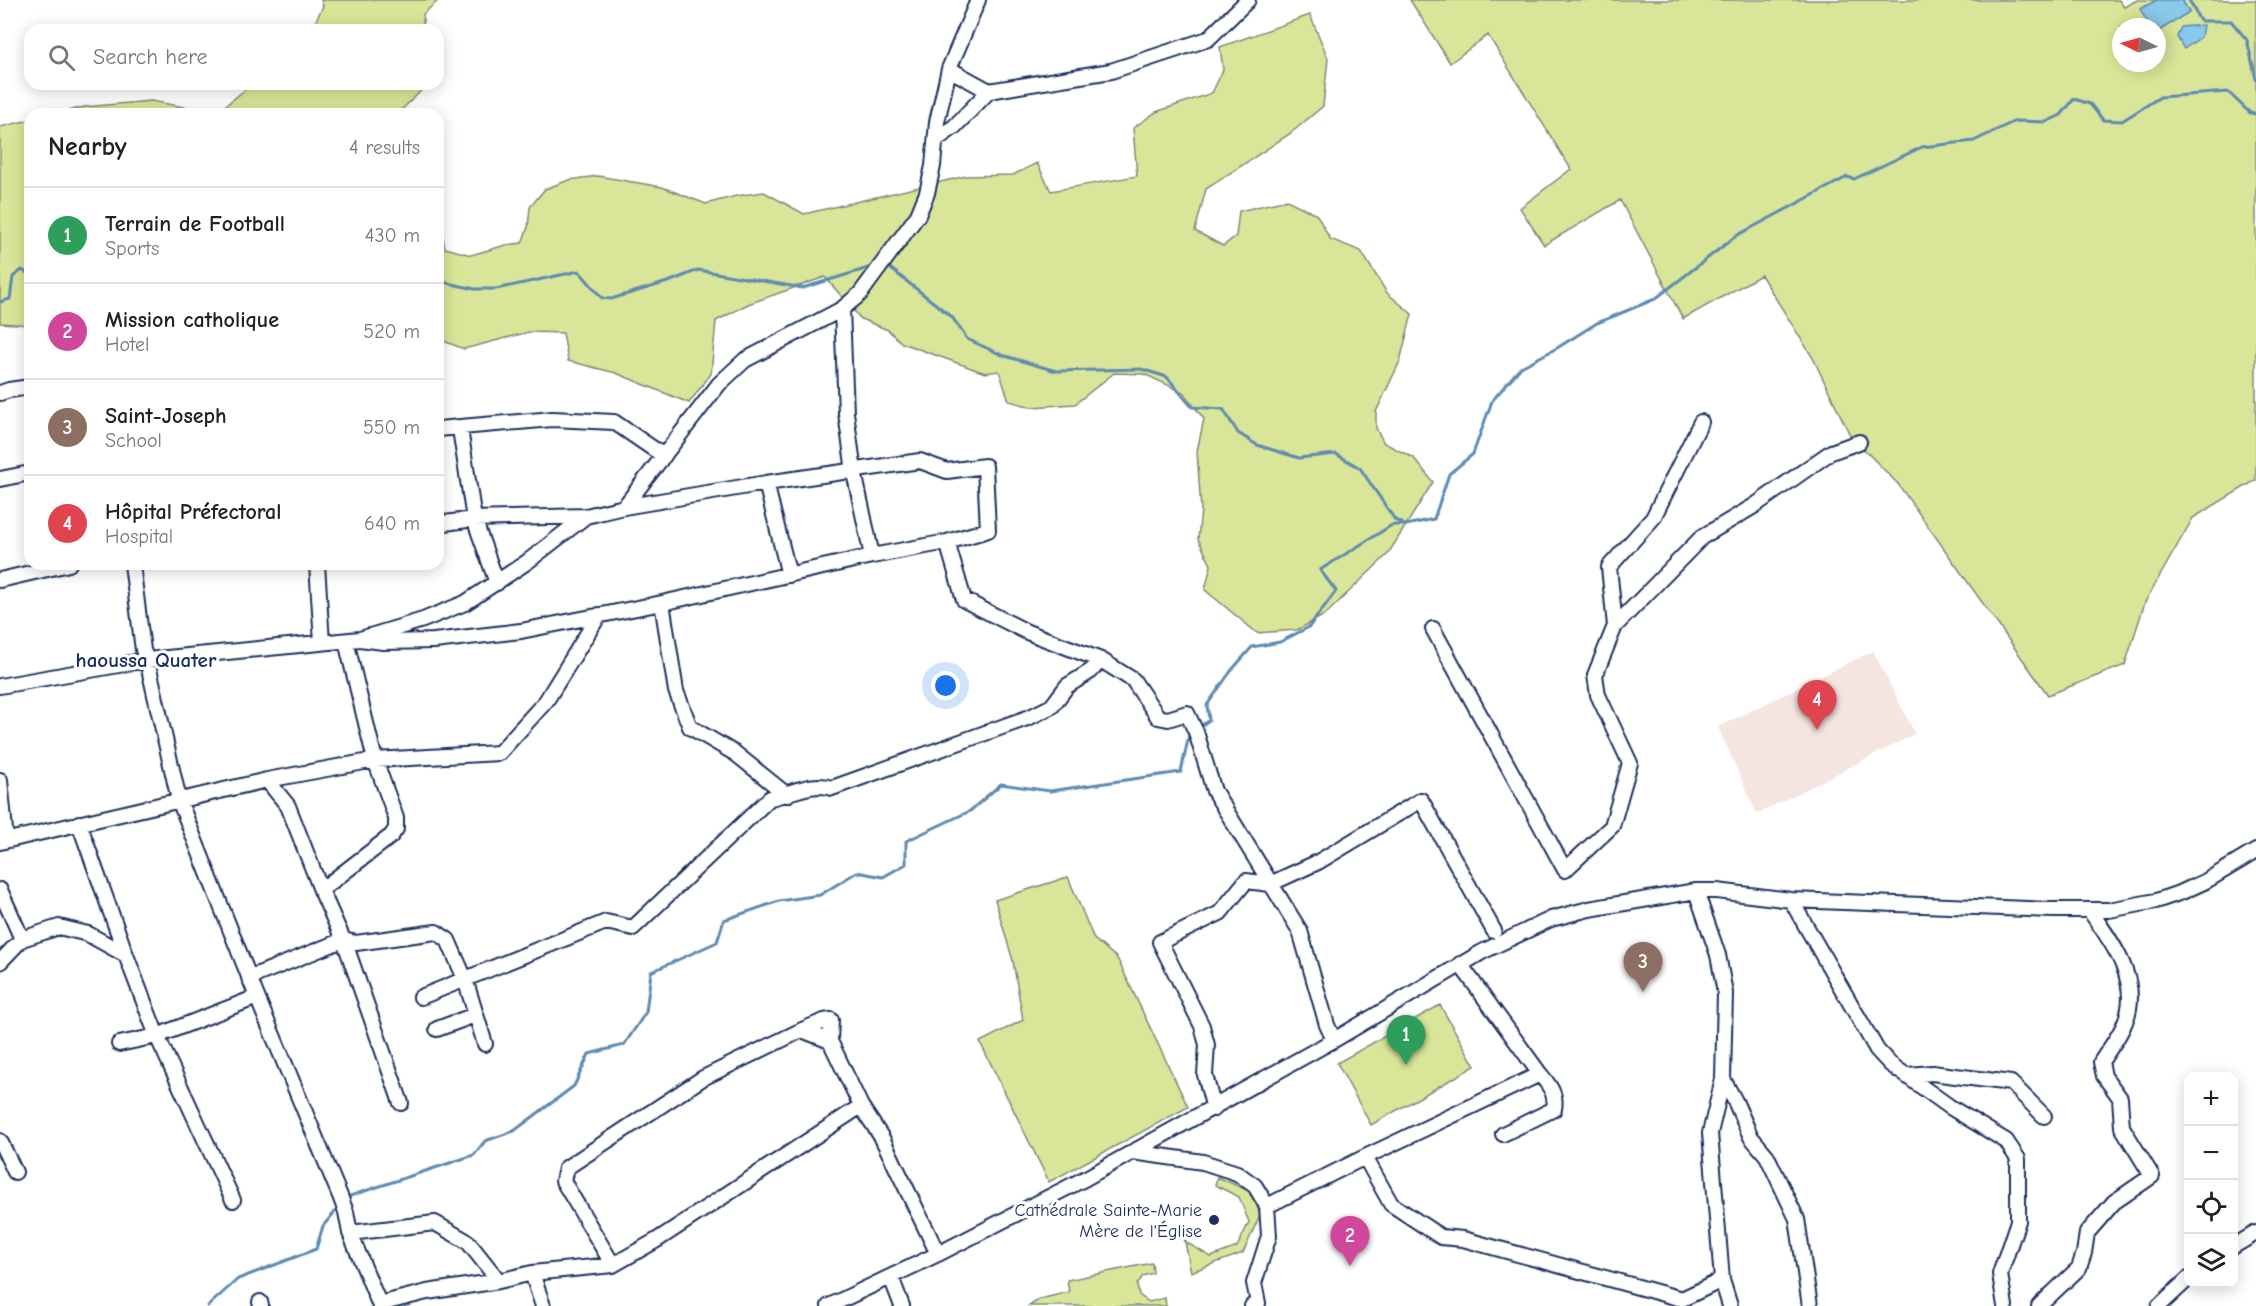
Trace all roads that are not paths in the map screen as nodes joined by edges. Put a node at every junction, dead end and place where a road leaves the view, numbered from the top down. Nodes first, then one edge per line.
1 (978, 0) edge
2 (1248, 0) edge
3 (949, 69) junction
4 (989, 91) junction
5 (936, 139) junction
6 (842, 309) junction
7 (24, 388) edge
8 (0, 393) edge
9 (1701, 422) dead end
10 (444, 429) edge
11 (460, 429) junction
12 (1859, 442) dead end
13 (663, 456) junction
14 (855, 472) junction
15 (24, 474) edge
16 (0, 479) edge
17 (766, 483) junction
18 (624, 507) junction
19 (586, 516) junction
20 (474, 519) junction
21 (444, 523) edge
22 (948, 542) junction
23 (872, 556) junction
24 (43, 570) edge
25 (133, 570) edge
26 (317, 570) edge
27 (789, 575) junction
28 (0, 580) edge
29 (497, 583) junction
30 (662, 603) junction
31 (598, 615) junction
32 (431, 617) junction
33 (1615, 626) junction
34 (1433, 629) dead end
35 (353, 640) junction
36 (434, 641) junction
37 (322, 643) junction
38 (147, 660) junction
39 (1101, 660) junction
40 (0, 686) edge
41 (375, 760) junction
42 (0, 780) edge
43 (267, 780) junction
44 (787, 795) junction
45 (179, 800) junction
46 (79, 823) junction
47 (3, 841) edge
48 (2256, 851) edge
49 (1270, 884) junction
50 (0, 890) edge
51 (321, 890) junction
52 (1696, 891) junction
53 (1791, 900) junction
54 (2090, 911) junction
55 (1494, 931) dead end
56 (22, 939) junction
57 (343, 940) junction
58 (126, 955) junction
59 (0, 962) edge
60 (1461, 964) junction
61 (249, 978) junction
62 (465, 978) junction
63 (257, 997) junction
64 (421, 997) dead end
65 (475, 1015) junction
66 (437, 1029) dead end
67 (802, 1030) junction
68 (158, 1036) junction
69 (1334, 1040) junction
70 (830, 1041) junction
71 (119, 1044) dead end
72 (485, 1044) dead end
73 (1540, 1074) junction
74 (1908, 1075) junction
75 (1723, 1079) junction
76 (401, 1103) dead end
77 (861, 1107) junction
78 (1214, 1108) junction
79 (2044, 1116) dead end
80 (1503, 1134) dead end
81 (0, 1141) edge
82 (1132, 1152) junction
83 (1365, 1157) junction
84 (15, 1172) dead end
85 (233, 1200) dead end
86 (1267, 1206) junction
87 (350, 1233) junction
88 (2256, 1233) edge
89 (2238, 1244) edge
90 (938, 1254) junction
91 (613, 1265) junction
92 (532, 1273) junction
93 (891, 1277) junction
94 (1722, 1280) junction
95 (498, 1281) junction
96 (2184, 1284) edge
97 (428, 1292) junction
98 (379, 1305) edge
99 (1256, 1305) edge
100 (435, 1306) edge
101 (543, 1306) edge
102 (829, 1306) edge
103 (903, 1306) edge
104 (1730, 1306) edge
105 (1810, 1306) edge
106 (2005, 1306) edge
107 (2039, 1306) edge
108 (2159, 1306) edge

1 - 3 street
2 - 4 street
3 - 4 street
3 - 5 street
4 - 5 street
5 - 6 street
6 - 13 street
6 - 14 street
7 - 8 street
9 - 33 street
10 - 11 street
11 - 13 street
11 - 20 street
12 - 33 street
13 - 18 street
14 - 17 street
14 - 22 street
14 - 23 street
15 - 16 street
17 - 18 street
17 - 27 street
18 - 19 street
19 - 20 street
19 - 29 street
20 - 21 street
20 - 29 street
22 - 23 street
22 - 39 street
23 - 27 street
24 - 28 street
25 - 38 street
26 - 37 street
27 - 30 street
29 - 32 street
30 - 31 street
30 - 44 street
31 - 36 street
31 - 41 street
32 - 35 street
32 - 36 street
33 - 34 street
35 - 36 street
35 - 37 street
35 - 41 street
37 - 38 street
38 - 40 street
38 - 45 street
39 - 44 street
39 - 49 street
41 - 43 street
41 - 51 street
42 - 47 street
43 - 45 street
43 - 51 street
44 - 62 street
45 - 46 street
45 - 61 street
46 - 47 street
46 - 58 street
48 - 54 street
49 - 55 street
49 - 69 street
49 - 78 street
50 - 56 street
51 - 57 street
52 - 53 street
52 - 60 street
52 - 75 street
53 - 54 street
53 - 74 street
54 - 107 street
56 - 58 street
56 - 59 street
57 - 61 street
57 - 62 street
57 - 76 street
58 - 68 street
60 - 69 street
60 - 73 street
61 - 63 street
62 - 64 street
62 - 65 street
63 - 68 street
63 - 87 street
65 - 66 street
65 - 72 street
67 - 70 street
67 - 70 street
67 - 91 street
68 - 71 street
68 - 85 street
69 - 78 street
70 - 77 street
73 - 80 street
73 - 83 street
74 - 79 street
74 - 106 street
75 - 94 street
75 - 105 street
77 - 90 street
77 - 91 street
78 - 82 street
81 - 84 street
82 - 86 street
82 - 90 street
83 - 86 street
83 - 94 street
86 - 99 street
87 - 95 street
87 - 98 street
88 - 89 street
90 - 93 street
91 - 92 street
92 - 95 street
92 - 101 street
93 - 102 street
93 - 103 street
94 - 104 street
95 - 97 street
96 - 108 street
97 - 98 street
97 - 100 street

